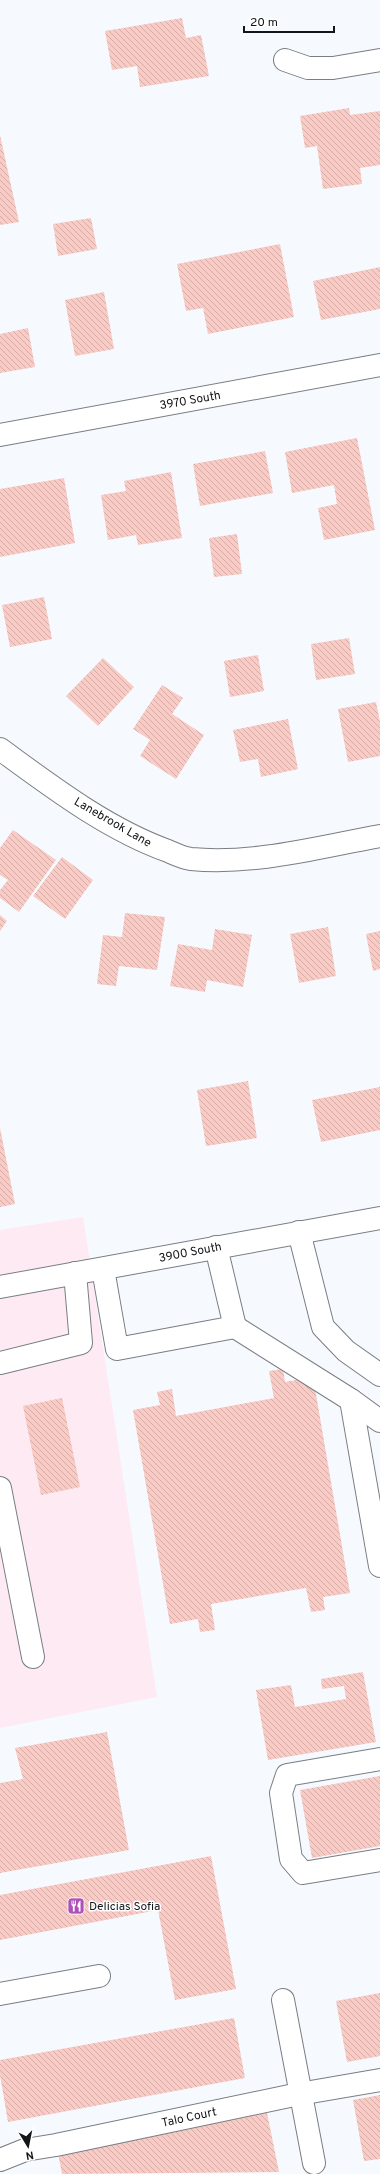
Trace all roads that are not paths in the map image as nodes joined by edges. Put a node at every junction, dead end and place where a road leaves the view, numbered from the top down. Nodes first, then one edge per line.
1 (285, 60) dead end
2 (380, 60) edge
3 (380, 365) edge
4 (0, 435) edge
5 (0, 749) edge
6 (380, 836) edge
7 (380, 1218) edge
8 (299, 1232) junction
9 (216, 1247) junction
10 (102, 1269) junction
11 (75, 1273) junction
12 (0, 1287) edge
13 (234, 1327) junction
14 (0, 1364) edge
15 (380, 1376) edge
16 (350, 1400) junction
17 (380, 1421) edge
18 (0, 1488) edge
19 (374, 1506) edge
20 (380, 1566) edge
21 (33, 1657) dead end
22 (380, 1759) edge
23 (380, 1860) edge
24 (99, 1976) dead end
25 (0, 1994) edge
26 (283, 2000) dead end
27 (380, 2080) edge
28 (299, 2094) junction
29 (0, 2160) edge
30 (314, 2163) dead end

1 - 2 street
3 - 4 street, 3970 South
5 - 6 street, Lanebrook Lane
7 - 8 street, 3900 South
8 - 9 street, 3900 South
8 - 15 street
9 - 10 street, 3900 South
9 - 13 street
10 - 11 street, 3900 South
10 - 13 street
11 - 12 street, 3900 South
11 - 14 street
13 - 16 street
16 - 17 street
16 - 19 street
18 - 21 street
19 - 20 street
22 - 23 street
24 - 25 street
26 - 28 street
27 - 28 street, Talo Court
28 - 29 street, Talo Court
28 - 30 street

